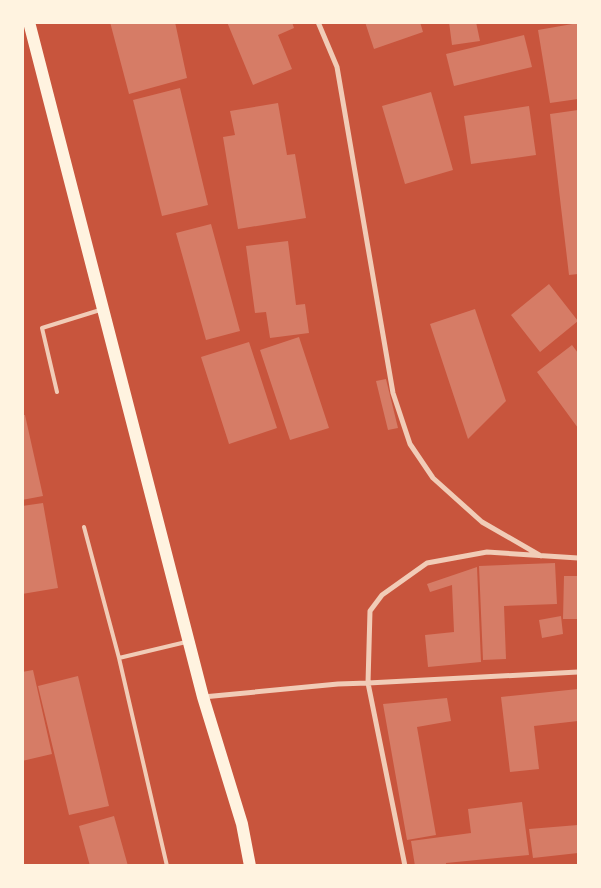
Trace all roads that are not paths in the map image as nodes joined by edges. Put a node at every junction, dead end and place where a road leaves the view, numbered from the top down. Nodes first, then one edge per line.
1 (29, 22) edge
2 (318, 22) edge
3 (102, 309) junction
4 (57, 392) dead end
5 (84, 527) dead end
6 (541, 556) junction
7 (578, 558) edge
8 (188, 641) junction
9 (118, 658) junction
10 (578, 672) edge
11 (368, 683) junction
12 (203, 697) junction
13 (167, 866) edge
14 (250, 866) edge
15 (404, 866) edge

1 - 3 main road
2 - 6 street
3 - 4 lane
3 - 8 main road
5 - 9 lane
6 - 7 street
6 - 11 street
8 - 9 lane
8 - 12 main road
9 - 13 lane
10 - 11 street
11 - 12 street
11 - 15 street
12 - 14 main road

